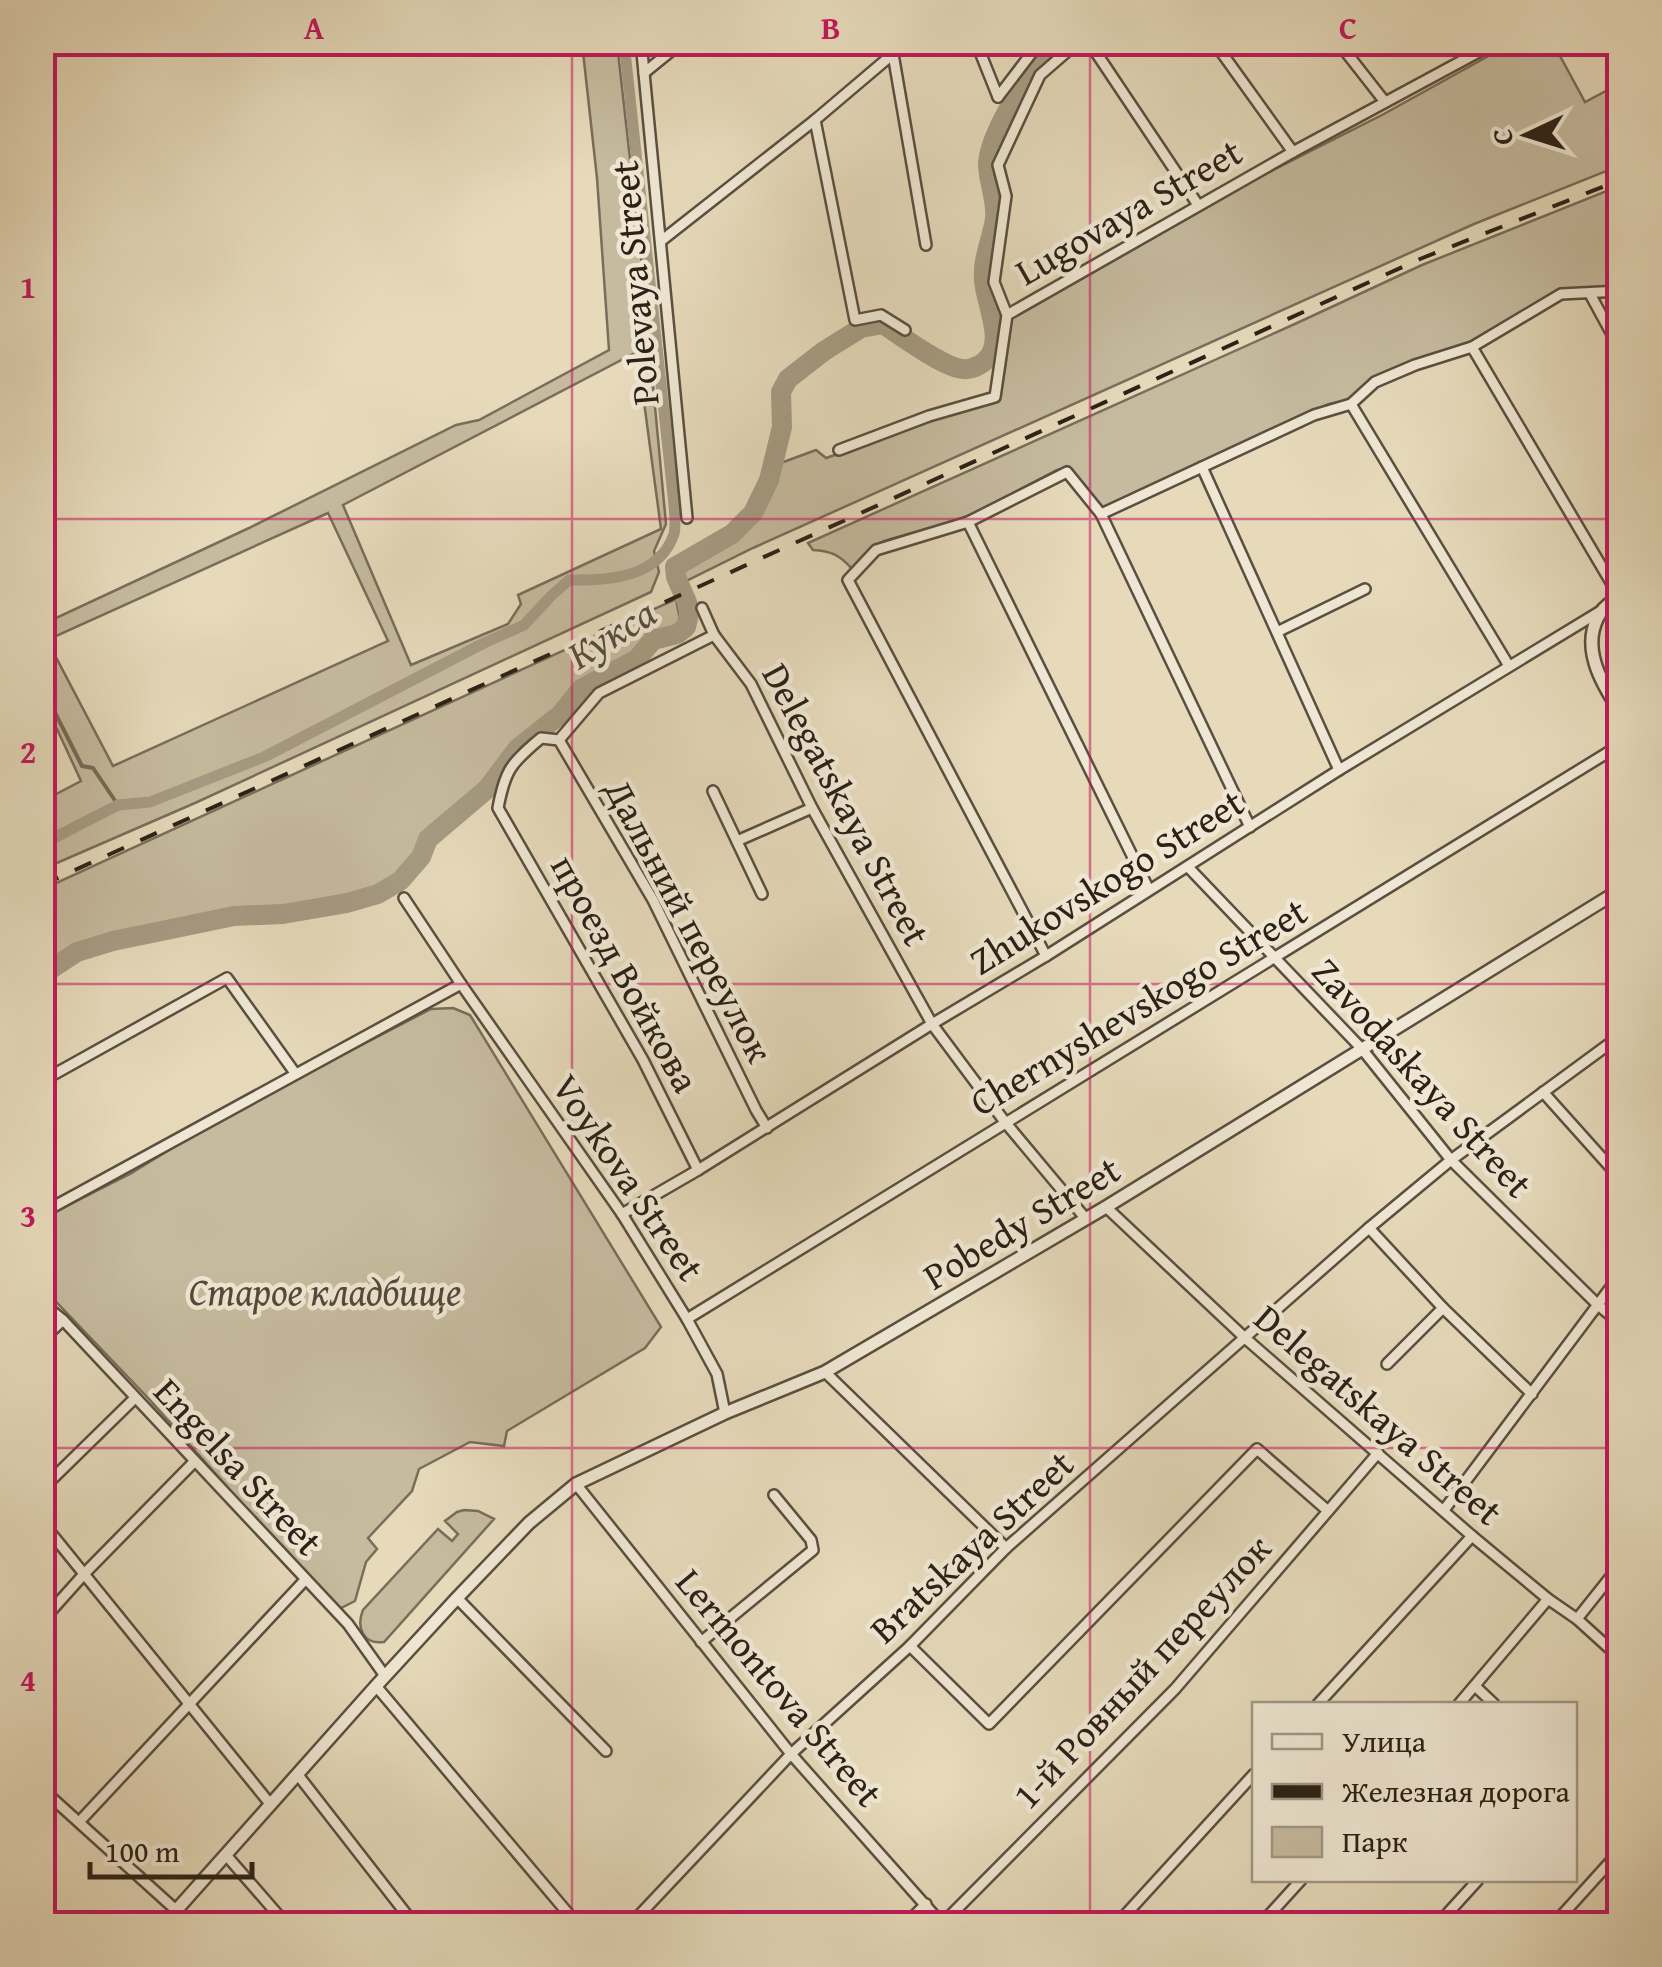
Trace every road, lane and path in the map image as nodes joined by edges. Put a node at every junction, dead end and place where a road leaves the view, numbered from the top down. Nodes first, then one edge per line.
1 (641, 42) edge
2 (682, 42) edge
3 (907, 42) edge
4 (976, 42) edge
5 (1040, 42) edge
6 (1078, 42) edge
7 (1089, 42) edge
8 (1214, 42) edge
9 (1338, 42) edge
10 (1493, 43) edge
11 (893, 54) junction
12 (644, 72) junction
13 (1385, 102) junction
14 (815, 120) junction
15 (1293, 152) junction
16 (1198, 205) junction
17 (661, 241) junction
18 (926, 245) dead end
19 (1620, 290) edge
20 (1590, 294) junction
21 (1007, 314) junction
22 (906, 330) dead end
23 (1472, 347) junction
24 (1620, 349) edge
25 (1351, 404) junction
26 (840, 450) dead end
27 (1202, 467) junction
28 (1101, 514) junction
29 (686, 518) dead end
30 (968, 522) junction
31 (1366, 589) dead end
32 (1620, 596) edge
33 (702, 608) dead end
34 (1602, 610) junction
35 (1277, 632) junction
36 (714, 634) junction
37 (1509, 666) junction
38 (1620, 711) edge
39 (558, 740) junction
40 (1620, 745) edge
41 (1339, 770) junction
42 (714, 791) dead end
43 (812, 808) junction
44 (1250, 827) junction
45 (737, 841) junction
46 (1188, 866) junction
47 (1149, 890) junction
48 (1620, 890) edge
49 (762, 894) dead end
50 (404, 898) dead end
51 (1046, 956) junction
52 (1275, 958) junction
53 (461, 984) junction
54 (932, 1024) junction
55 (1620, 1036) edge
56 (1362, 1049) junction
57 (296, 1073) junction
58 (42, 1081) edge
59 (1543, 1092) junction
60 (1005, 1122) junction
61 (767, 1128) junction
62 (1452, 1160) junction
63 (698, 1170) junction
64 (1620, 1178) edge
65 (1106, 1208) junction
66 (42, 1212) edge
67 (622, 1214) junction
68 (1086, 1219) junction
69 (1369, 1228) junction
70 (1620, 1275) edge
71 (42, 1302) edge
72 (1598, 1305) junction
73 (1443, 1308) junction
74 (687, 1319) junction
75 (63, 1320) junction
76 (1620, 1323) edge
77 (1246, 1338) junction
78 (42, 1340) edge
79 (1387, 1364) dead end
80 (825, 1372) junction
81 (1532, 1394) junction
82 (134, 1398) junction
83 (726, 1414) junction
84 (1378, 1453) junction
85 (194, 1462) junction
86 (576, 1484) junction
87 (42, 1489) edge
88 (774, 1495) dead end
89 (1444, 1510) junction
90 (1328, 1511) junction
91 (42, 1522) edge
92 (1472, 1536) junction
93 (1006, 1548) junction
94 (1620, 1565) edge
95 (86, 1574) junction
96 (305, 1580) junction
97 (457, 1598) junction
98 (1548, 1600) junction
99 (1577, 1619) junction
100 (42, 1621) edge
101 (701, 1642) junction
102 (910, 1646) junction
103 (1620, 1658) edge
104 (385, 1676) junction
105 (376, 1686) junction
106 (1475, 1686) junction
107 (1320, 1702) edge
108 (1461, 1702) edge
109 (1492, 1702) edge
110 (190, 1704) junction
111 (606, 1751) dead end
112 (791, 1754) junction
113 (298, 1774) junction
114 (1252, 1776) edge
115 (42, 1789) edge
116 (270, 1805) junction
117 (80, 1821) junction
118 (1620, 1851) edge
119 (226, 1854) junction
120 (1299, 1882) edge
121 (1476, 1882) edge
122 (926, 1904) junction
123 (177, 1911) junction
124 (164, 1924) edge
125 (286, 1924) edge
126 (414, 1924) edge
127 (577, 1924) edge
128 (631, 1924) edge
129 (906, 1924) edge
130 (942, 1924) edge
131 (1117, 1924) edge
132 (1261, 1924) edge
133 (1438, 1924) edge
134 (1554, 1924) edge

1 - 12 street, Polevaya Street
2 - 12 street
3 - 11 street
4 - 5 street
6 - 21 street
7 - 16 street
8 - 15 street
9 - 13 street
10 - 13 street, Lugovaya Street
11 - 14 street
11 - 18 street
12 - 17 street, Polevaya Street
13 - 15 street, Lugovaya Street
14 - 17 street
14 - 22 street
15 - 16 street, Lugovaya Street
16 - 21 street, Lugovaya Street
17 - 29 street, Polevaya Street
19 - 20 street
20 - 23 street
20 - 24 street
21 - 26 street, Lugovaya Street
23 - 25 street
23 - 32 street
25 - 27 street
25 - 37 street
27 - 28 street
27 - 35 street
28 - 30 street
28 - 44 street
30 - 47 street
30 - 51 street
31 - 35 street
32 - 34 street, Zhukovskogo Street
33 - 36 street, Delegatskaya Street
34 - 37 street, Zhukovskogo Street
34 - 38 street
35 - 41 street
36 - 39 street
36 - 43 street, Delegatskaya Street
37 - 41 street, Zhukovskogo Street
39 - 61 street, Дальний переулок
39 - 63 street, проезд Войкова
40 - 52 street, Chernyshevskogo Street
41 - 44 street, Zhukovskogo Street
42 - 45 street
43 - 45 street
43 - 54 street, Delegatskaya Street
44 - 46 street, Zhukovskogo Street
45 - 49 street
46 - 47 street, Zhukovskogo Street
46 - 52 street, Zavodaskaya Street
47 - 51 street, Zhukovskogo Street
48 - 56 street, Pobedy Street
50 - 53 street, Voykova Street
51 - 54 street, Zhukovskogo Street
52 - 56 street, Zavodaskaya Street
52 - 60 street, Chernyshevskogo Street
53 - 57 street
53 - 67 street, Voykova Street
54 - 60 street, Delegatskaya Street
54 - 61 street, Zhukovskogo Street
55 - 59 street, Bratskaya Street
56 - 62 street, Zavodaskaya Street
56 - 65 street, Pobedy Street
57 - 58 street
57 - 66 street
59 - 62 street, Bratskaya Street
59 - 64 street
60 - 68 street, Delegatskaya Street
60 - 74 street, Chernyshevskogo Street
61 - 63 street, Zhukovskogo Street
62 - 69 street, Bratskaya Street
62 - 72 street, Zavodaskaya Street
63 - 67 street, Zhukovskogo Street
65 - 68 street, Pobedy Street
65 - 77 street, Delegatskaya Street
67 - 74 street, Voykova Street
68 - 80 street, Pobedy Street
69 - 73 street
69 - 77 street, Bratskaya Street
70 - 72 street
71 - 75 street, Engelsa Street
72 - 76 street, Zavodaskaya Street
72 - 81 street
73 - 79 street
73 - 81 street
74 - 83 street, Voykova Street
75 - 78 street
75 - 82 street, Engelsa Street
77 - 84 street, Delegatskaya Street
77 - 93 street, Bratskaya Street
80 - 83 street, Pobedy Street
80 - 93 street
81 - 89 street
82 - 85 street, Engelsa Street
82 - 87 street
83 - 86 street, Pobedy Street
84 - 89 street, Delegatskaya Street
84 - 90 street, 1-й Ровный переулок
85 - 95 street
85 - 96 street, Engelsa Street
86 - 97 street, Pobedy Street
86 - 101 street, Lermontova Street
88 - 101 street
89 - 92 street, Delegatskaya Street
90 - 102 street
90 - 130 street, 1-й Ровный переулок
91 - 95 street
92 - 98 street, Delegatskaya Street
92 - 107 street
93 - 102 street, Bratskaya Street
94 - 99 street
95 - 100 street
95 - 110 street
96 - 104 street, Engelsa Street
96 - 110 street
97 - 104 street, Pobedy Street
97 - 111 street
98 - 99 street, Delegatskaya Street
98 - 106 street
99 - 103 street, Delegatskaya Street
101 - 112 street, Lermontova Street
102 - 112 street, Bratskaya Street
104 - 105 street, Pobedy Street
105 - 113 street, Pobedy Street
105 - 127 street
106 - 108 street
106 - 109 street
110 - 116 street
110 - 117 street
112 - 122 street, Lermontova Street
112 - 128 street, Bratskaya Street
113 - 116 street, Pobedy Street
113 - 126 street
114 - 131 street
115 - 117 street
116 - 119 street, Pobedy Street
117 - 123 street
118 - 134 street
119 - 123 street, Pobedy Street
119 - 125 street
120 - 132 street
121 - 133 street
122 - 129 street
122 - 130 street, Lermontova Street
123 - 124 street, Pobedy Street

